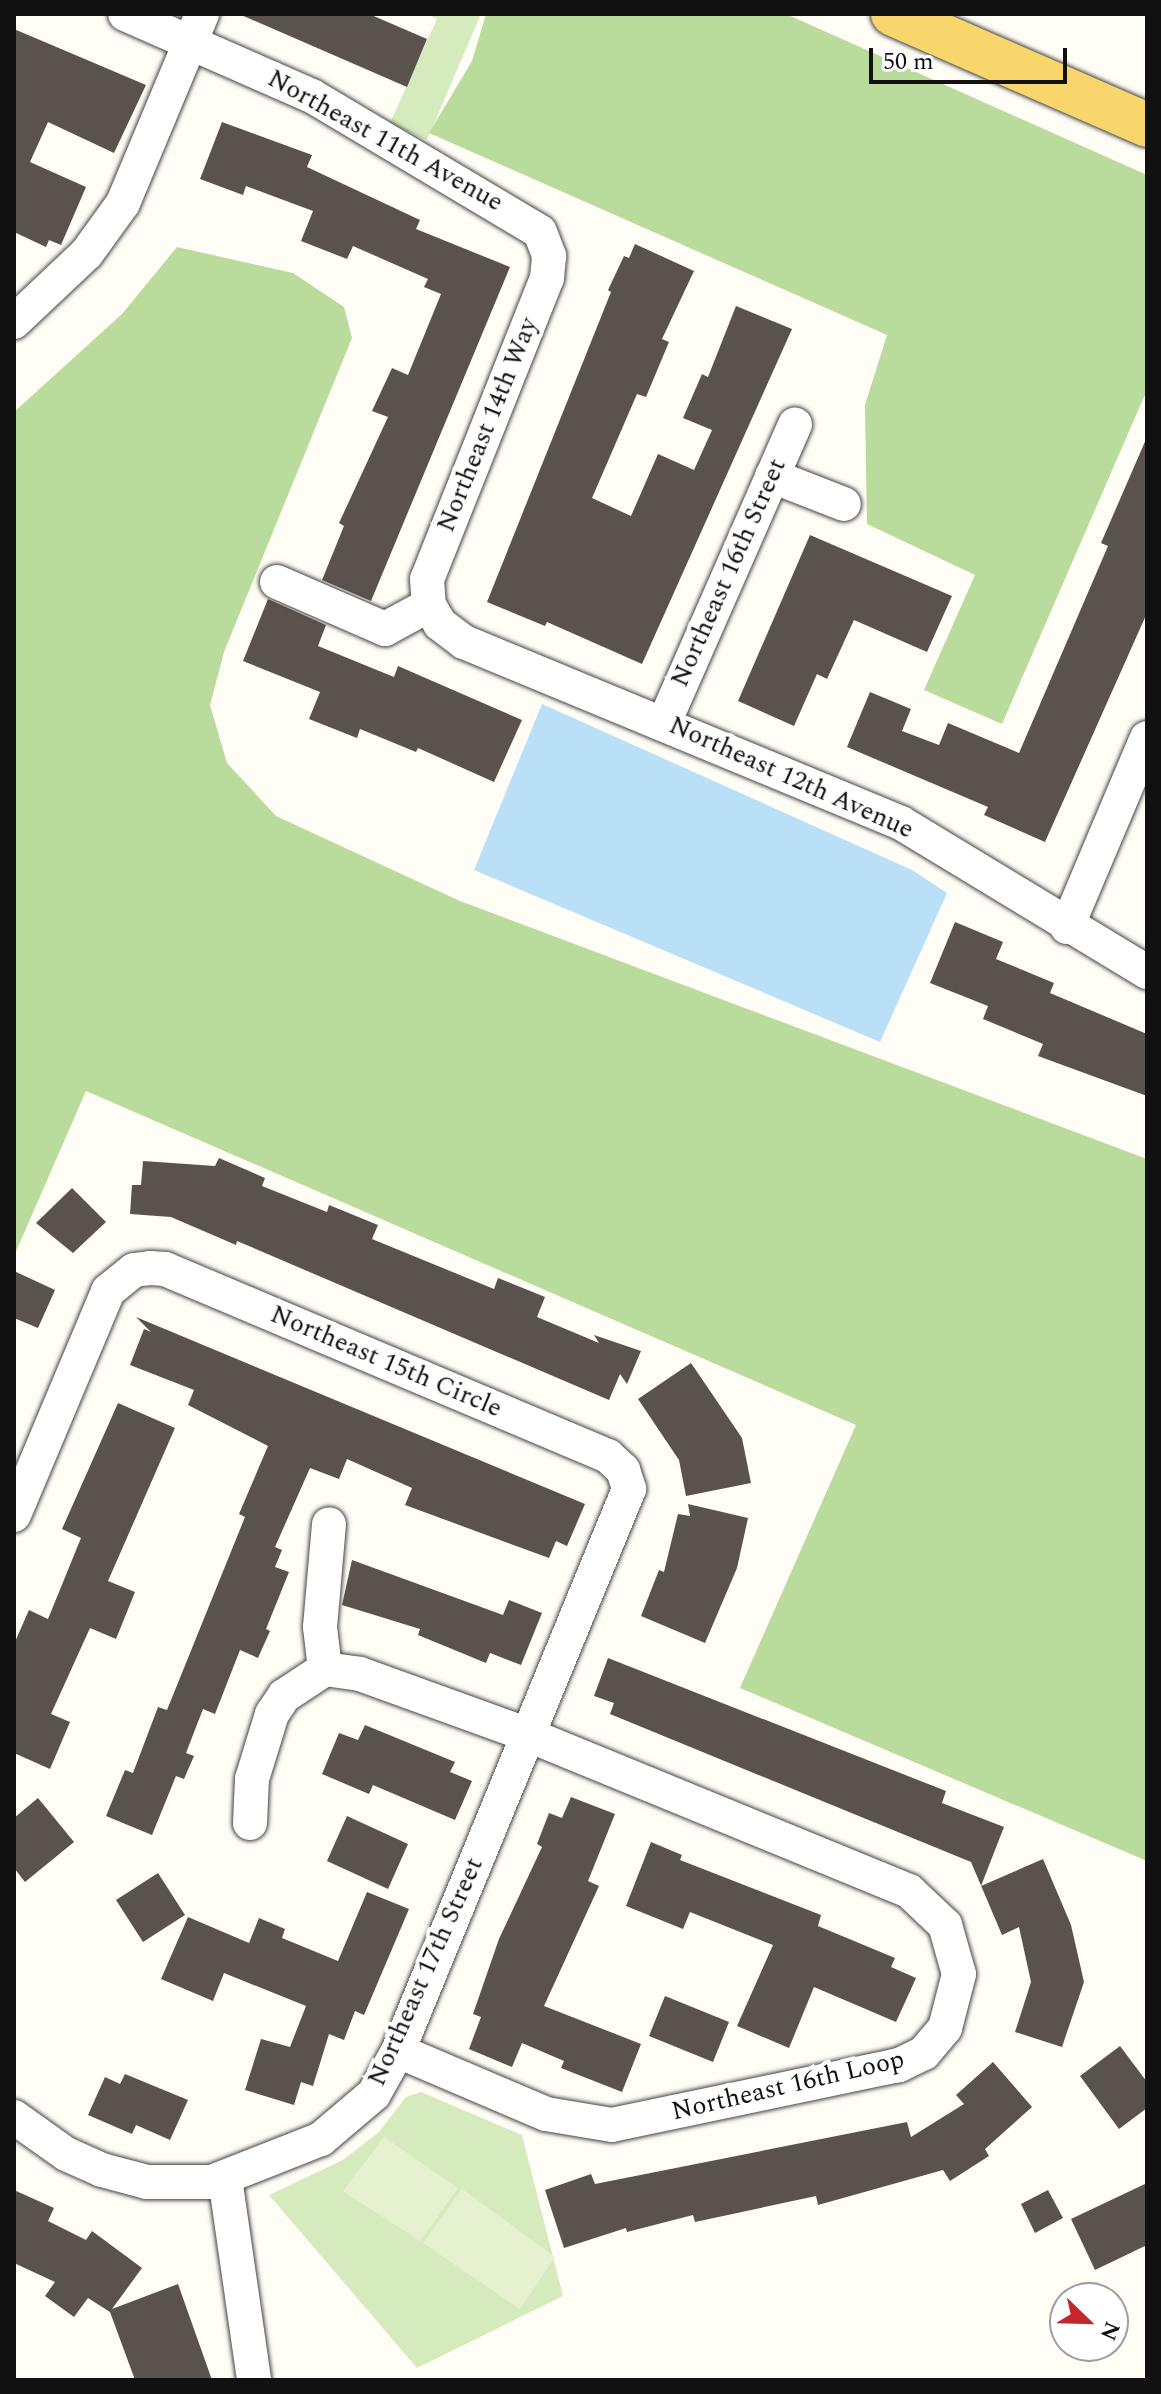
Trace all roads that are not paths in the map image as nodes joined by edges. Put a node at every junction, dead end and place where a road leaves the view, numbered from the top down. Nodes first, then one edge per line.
1 (125, 14) edge
2 (893, 14) edge
3 (196, 28) edge
4 (1147, 125) edge
5 (546, 245) joint
6 (17, 311) edge
7 (795, 424) dead end
8 (772, 476) junction
9 (844, 504) dead end
10 (277, 582) dead end
11 (429, 605) junction
12 (664, 723) junction
13 (1147, 738) edge
14 (1067, 927) junction
15 (1147, 972) edge
16 (14, 1515) edge
17 (329, 1524) dead end
18 (325, 1669) junction
19 (526, 1734) junction
20 (250, 1823) dead end
21 (398, 2051) junction
22 (14, 2117) edge
23 (225, 2178) junction
24 (254, 2380) edge

1 - 3 street, Northeast 11th Avenue
2 - 4 main road
3 - 5 street, Northeast 11th Avenue
3 - 6 street
5 - 11 street, Northeast 14th Way
7 - 8 street, Northeast 16th Street
8 - 9 street
8 - 12 street, Northeast 16th Street
10 - 11 street
11 - 12 street, Northeast 12th Avenue
12 - 14 street, Northeast 12th Avenue
13 - 14 street
14 - 15 street, Northeast 12th Avenue
16 - 19 street, Northeast 15th Circle
17 - 18 street
18 - 19 street, Northeast 16th Loop
18 - 20 street
19 - 21 street, Northeast 17th Street
19 - 21 street, Northeast 16th Loop
21 - 23 street, Northeast 17th Street
22 - 23 street, Northeast 17th Street
23 - 24 street

